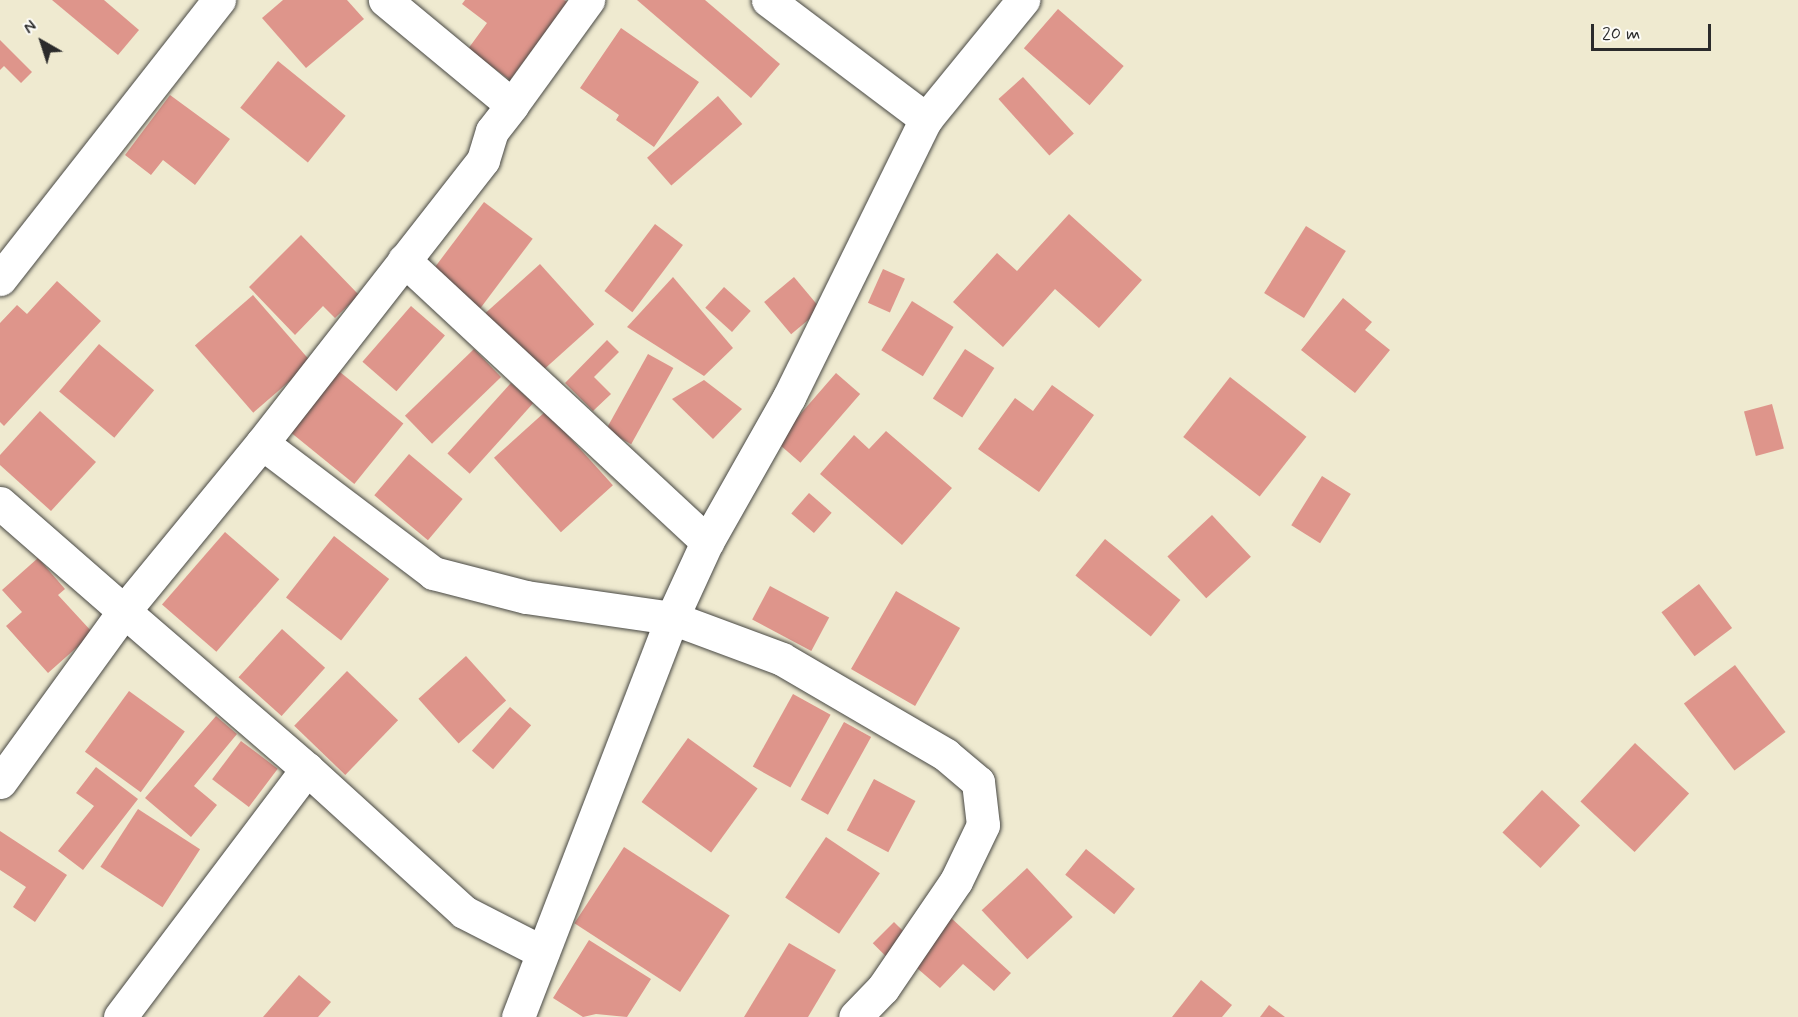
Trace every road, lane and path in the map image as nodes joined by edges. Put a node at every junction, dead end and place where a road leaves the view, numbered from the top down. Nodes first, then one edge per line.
1 (219, 0) edge
2 (385, 0) edge
3 (588, 0) edge
4 (768, 0) edge
5 (1023, 0) edge
6 (512, 105) junction
7 (926, 119) junction
8 (404, 260) junction
9 (0, 279) edge
10 (262, 443) junction
11 (0, 503) edge
12 (707, 542) junction
13 (124, 611) junction
14 (672, 618) junction
15 (307, 769) junction
16 (0, 782) edge
17 (542, 952) junction
18 (120, 1017) edge
19 (518, 1017) edge
20 (855, 1017) edge

1 - 9 street
2 - 6 street
3 - 6 street
4 - 7 street
5 - 7 street
6 - 8 street
7 - 12 street
8 - 10 street
8 - 12 street
10 - 13 street
10 - 14 street
11 - 13 street
12 - 14 street
13 - 15 street
13 - 16 street
14 - 17 street
14 - 20 street
15 - 17 street
15 - 18 street
17 - 19 street

